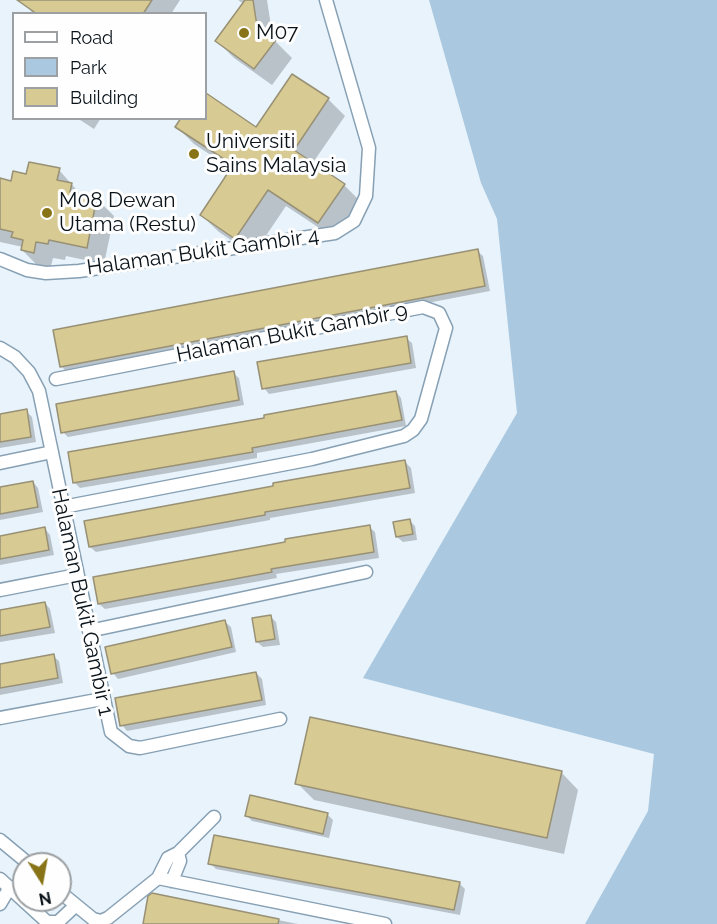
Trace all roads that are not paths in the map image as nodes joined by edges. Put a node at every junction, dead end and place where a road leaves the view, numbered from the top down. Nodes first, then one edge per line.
1 (326, 0) edge
2 (0, 259) edge
3 (0, 348) edge
4 (57, 379) dead end
5 (52, 452) junction
6 (0, 463) edge
7 (63, 507) junction
8 (366, 572) dead end
9 (77, 574) junction
10 (0, 590) edge
11 (88, 632) junction
12 (102, 699) junction
13 (0, 718) edge
14 (279, 719) dead end
15 (214, 817) dead end
16 (0, 840) edge
17 (14, 852) edge
18 (178, 853) junction
19 (158, 878) junction
20 (172, 882) junction
21 (5, 883) edge
22 (72, 903) edge
23 (0, 904) edge
24 (75, 906) junction
25 (385, 924) edge

1 - 2 street, Halaman Bukit Gambir 4
3 - 5 street, Halaman Bukit Gambir 1
4 - 7 street, Halaman Bukit Gambir 9
5 - 6 street
5 - 7 street, Halaman Bukit Gambir 1
7 - 9 street, Halaman Bukit Gambir 1
8 - 11 street
9 - 10 street
9 - 11 street, Halaman Bukit Gambir 1
11 - 12 street, Halaman Bukit Gambir 1
12 - 13 street
12 - 14 street, Halaman Bukit Gambir 1
15 - 18 street
16 - 17 street
18 - 19 street
18 - 20 street
19 - 20 street
19 - 24 street
20 - 25 street
21 - 23 street
21 - 24 street
22 - 24 street

